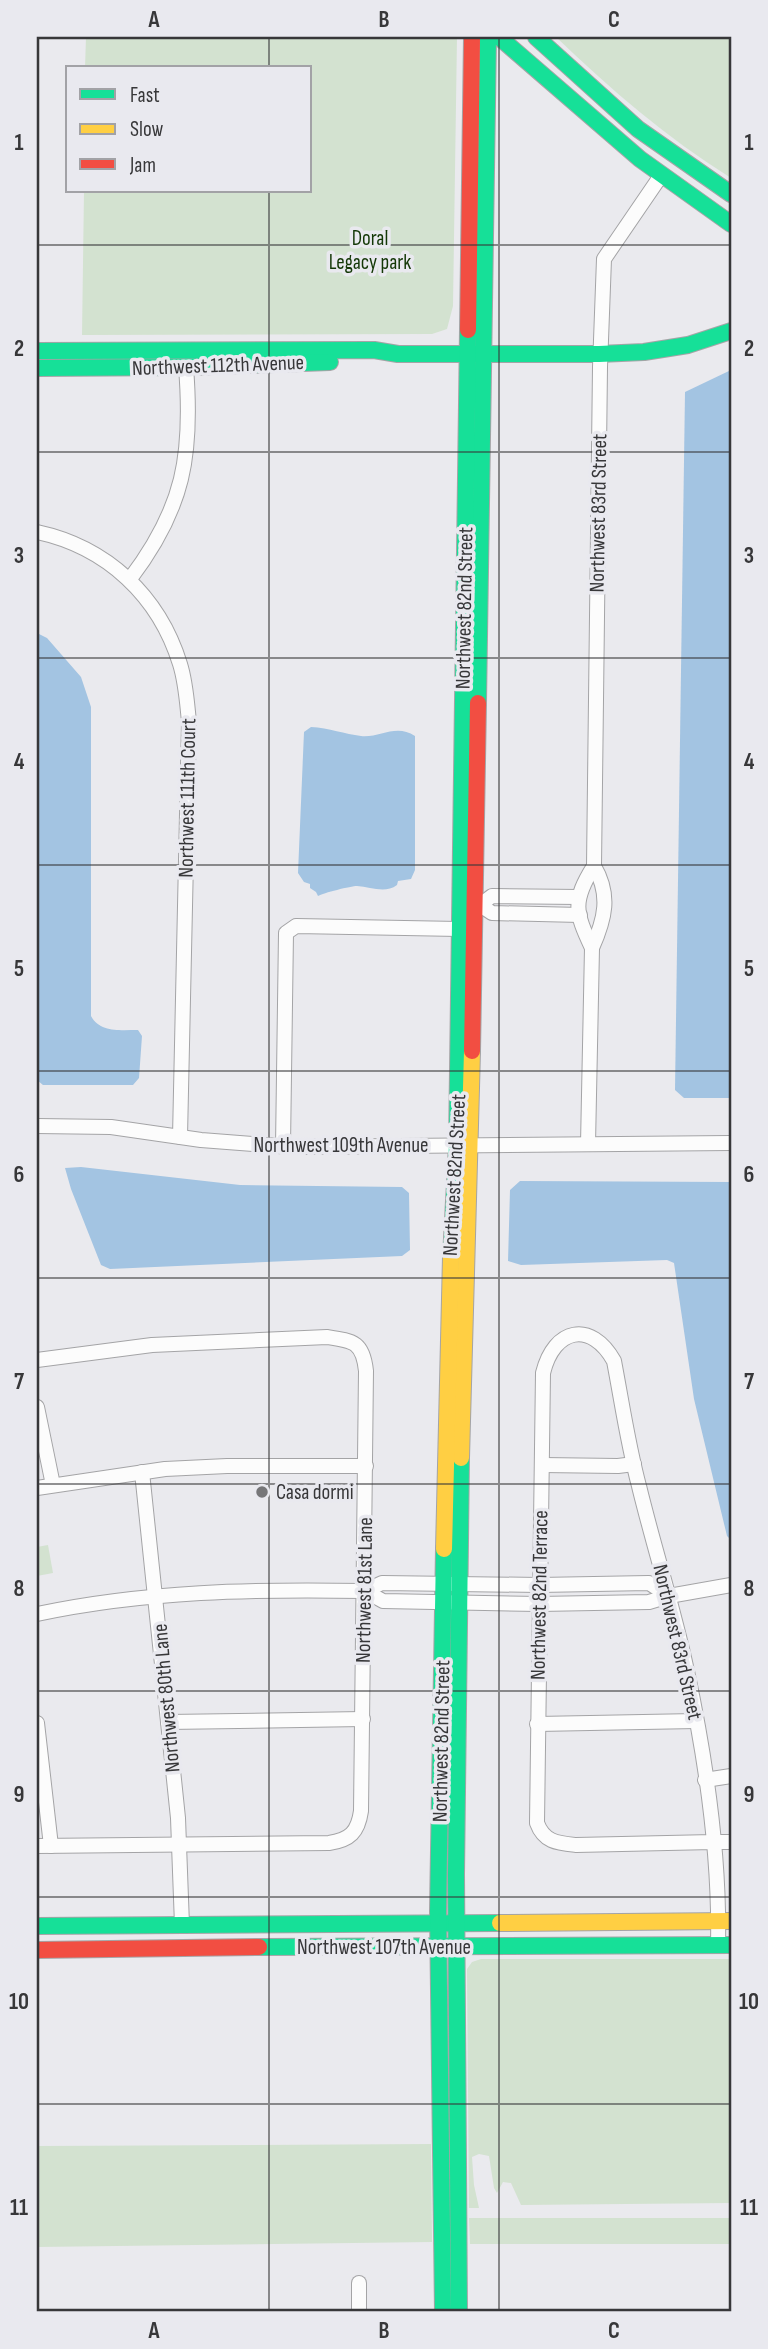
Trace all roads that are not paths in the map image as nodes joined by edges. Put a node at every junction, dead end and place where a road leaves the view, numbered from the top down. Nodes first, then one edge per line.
1 (472, 37) edge
2 (488, 37) edge
3 (499, 37) edge
4 (536, 37) edge
5 (528, 63) junction
6 (488, 83) junction
7 (478, 172) junction
8 (660, 177) junction
9 (731, 194) edge
10 (731, 224) edge
11 (731, 331) edge
12 (37, 351) edge
13 (170, 351) junction
14 (398, 354) junction
15 (476, 354) junction
16 (600, 355) junction
17 (186, 367) junction
18 (37, 369) edge
19 (37, 532) edge
20 (130, 579) junction
21 (594, 866) junction
22 (579, 897) junction
23 (471, 905) junction
24 (580, 915) junction
25 (459, 929) junction
26 (592, 948) junction
27 (37, 1126) edge
28 (180, 1137) junction
29 (731, 1143) edge
30 (588, 1144) junction
31 (464, 1145) junction
32 (283, 1146) junction
33 (605, 1345) joint
34 (37, 1360) edge
35 (37, 1407) edge
36 (634, 1464) junction
37 (542, 1465) junction
38 (366, 1466) junction
39 (142, 1472) junction
40 (52, 1485) junction
41 (37, 1488) edge
42 (443, 1583) junction
43 (460, 1583) junction
44 (731, 1585) edge
45 (539, 1586) junction
46 (365, 1591) junction
47 (157, 1595) junction
48 (669, 1596) junction
49 (443, 1602) junction
50 (460, 1602) junction
51 (539, 1604) junction
52 (37, 1614) edge
53 (363, 1719) junction
54 (696, 1721) junction
55 (168, 1722) junction
56 (37, 1723) edge
57 (537, 1724) junction
58 (731, 1776) edge
59 (705, 1780) junction
60 (713, 1842) junction
61 (731, 1842) edge
62 (180, 1844) junction
63 (44, 1846) edge
64 (725, 1921) edge
65 (439, 1923) junction
66 (456, 1924) junction
67 (182, 1925) junction
68 (37, 1926) edge
69 (725, 1945) edge
70 (438, 1946) junction
71 (456, 1946) junction
72 (37, 1950) edge
73 (359, 2283) dead end
74 (359, 2312) edge
75 (443, 2312) edge
76 (459, 2312) edge

1 - 7 street, Northwest 82nd Street
2 - 6 street, Northwest 82nd Street
3 - 5 street
4 - 9 street
5 - 6 street
5 - 8 street
6 - 7 street, Northwest 82nd Street
7 - 15 street, Northwest 82nd Street
8 - 10 street
8 - 16 street, Northwest 83rd Street
11 - 16 street, Northwest 112th Avenue
12 - 13 street, Northwest 112th Avenue
13 - 14 street, Northwest 112th Avenue
13 - 17 street
14 - 15 street, Northwest 112th Avenue
14 - 17 street, Northwest 112th Avenue
15 - 16 street, Northwest 112th Avenue
15 - 23 street, Northwest 82nd Street
16 - 21 street, Northwest 83rd Street
17 - 18 street, Northwest 112th Avenue
17 - 20 street
19 - 20 street, Northwest 111th Court
20 - 28 street, Northwest 111th Court
21 - 22 street, Northwest 83rd Street
21 - 26 street, Northwest 83rd Street
22 - 23 street
22 - 24 street, Northwest 83rd Street
23 - 24 street
23 - 25 street, Northwest 82nd Street
23 - 31 street, Northwest 82nd Street
24 - 26 street, Northwest 83rd Street
25 - 31 street, Northwest 82nd Street
25 - 32 street
26 - 30 street, Northwest 83rd Street
27 - 28 street, Northwest 109th Avenue
28 - 32 street, Northwest 109th Avenue
29 - 30 street, Northwest 109th Avenue
30 - 31 street, Northwest 109th Avenue
31 - 32 street, Northwest 109th Avenue
31 - 42 street, Northwest 82nd Street
31 - 43 street, Northwest 82nd Street
33 - 36 street, Northwest 83rd Street
33 - 37 street, Northwest 82nd Terrace
34 - 38 street, Northwest 81st Lane
35 - 40 street
36 - 37 street
36 - 48 street, Northwest 83rd Street
37 - 45 street, Northwest 82nd Terrace
38 - 39 street
38 - 46 street, Northwest 81st Lane
39 - 40 street
39 - 47 street, Northwest 80th Lane
40 - 41 street
42 - 43 street
42 - 46 street
42 - 49 street, Northwest 82nd Street
43 - 45 street
43 - 50 street, Northwest 82nd Street
44 - 48 street
45 - 48 street
45 - 51 street, Northwest 82nd Terrace
46 - 47 street
46 - 49 street
46 - 53 street, Northwest 81st Lane
47 - 52 street
47 - 55 street, Northwest 80th Lane
48 - 51 street
48 - 54 street, Northwest 83rd Street
49 - 50 street
49 - 65 street, Northwest 82nd Street
50 - 51 street
50 - 66 street, Northwest 82nd Street
51 - 57 street, Northwest 82nd Terrace
53 - 55 street
53 - 62 street, Northwest 81st Lane
54 - 57 street
54 - 59 street, Northwest 83rd Street
55 - 62 street, Northwest 80th Lane
56 - 63 street
57 - 60 street, Northwest 82nd Terrace
58 - 59 street
59 - 60 street, Northwest 83rd Street
60 - 61 street
60 - 64 street, Northwest 83rd Street
62 - 63 street
62 - 67 street, Northwest 80th Lane
64 - 66 street, Northwest 107th Avenue
64 - 69 street, Northwest 83rd Street
65 - 66 street, Northwest 107th Avenue
65 - 67 street, Northwest 107th Avenue
65 - 70 street, Northwest 82nd Street
66 - 71 street, Northwest 82nd Street
67 - 68 street, Northwest 107th Avenue
69 - 71 street, Northwest 107th Avenue
70 - 71 street, Northwest 107th Avenue
70 - 72 street, Northwest 107th Avenue
70 - 75 street, Northwest 82nd Street
71 - 76 street, Northwest 82nd Street
73 - 74 street

